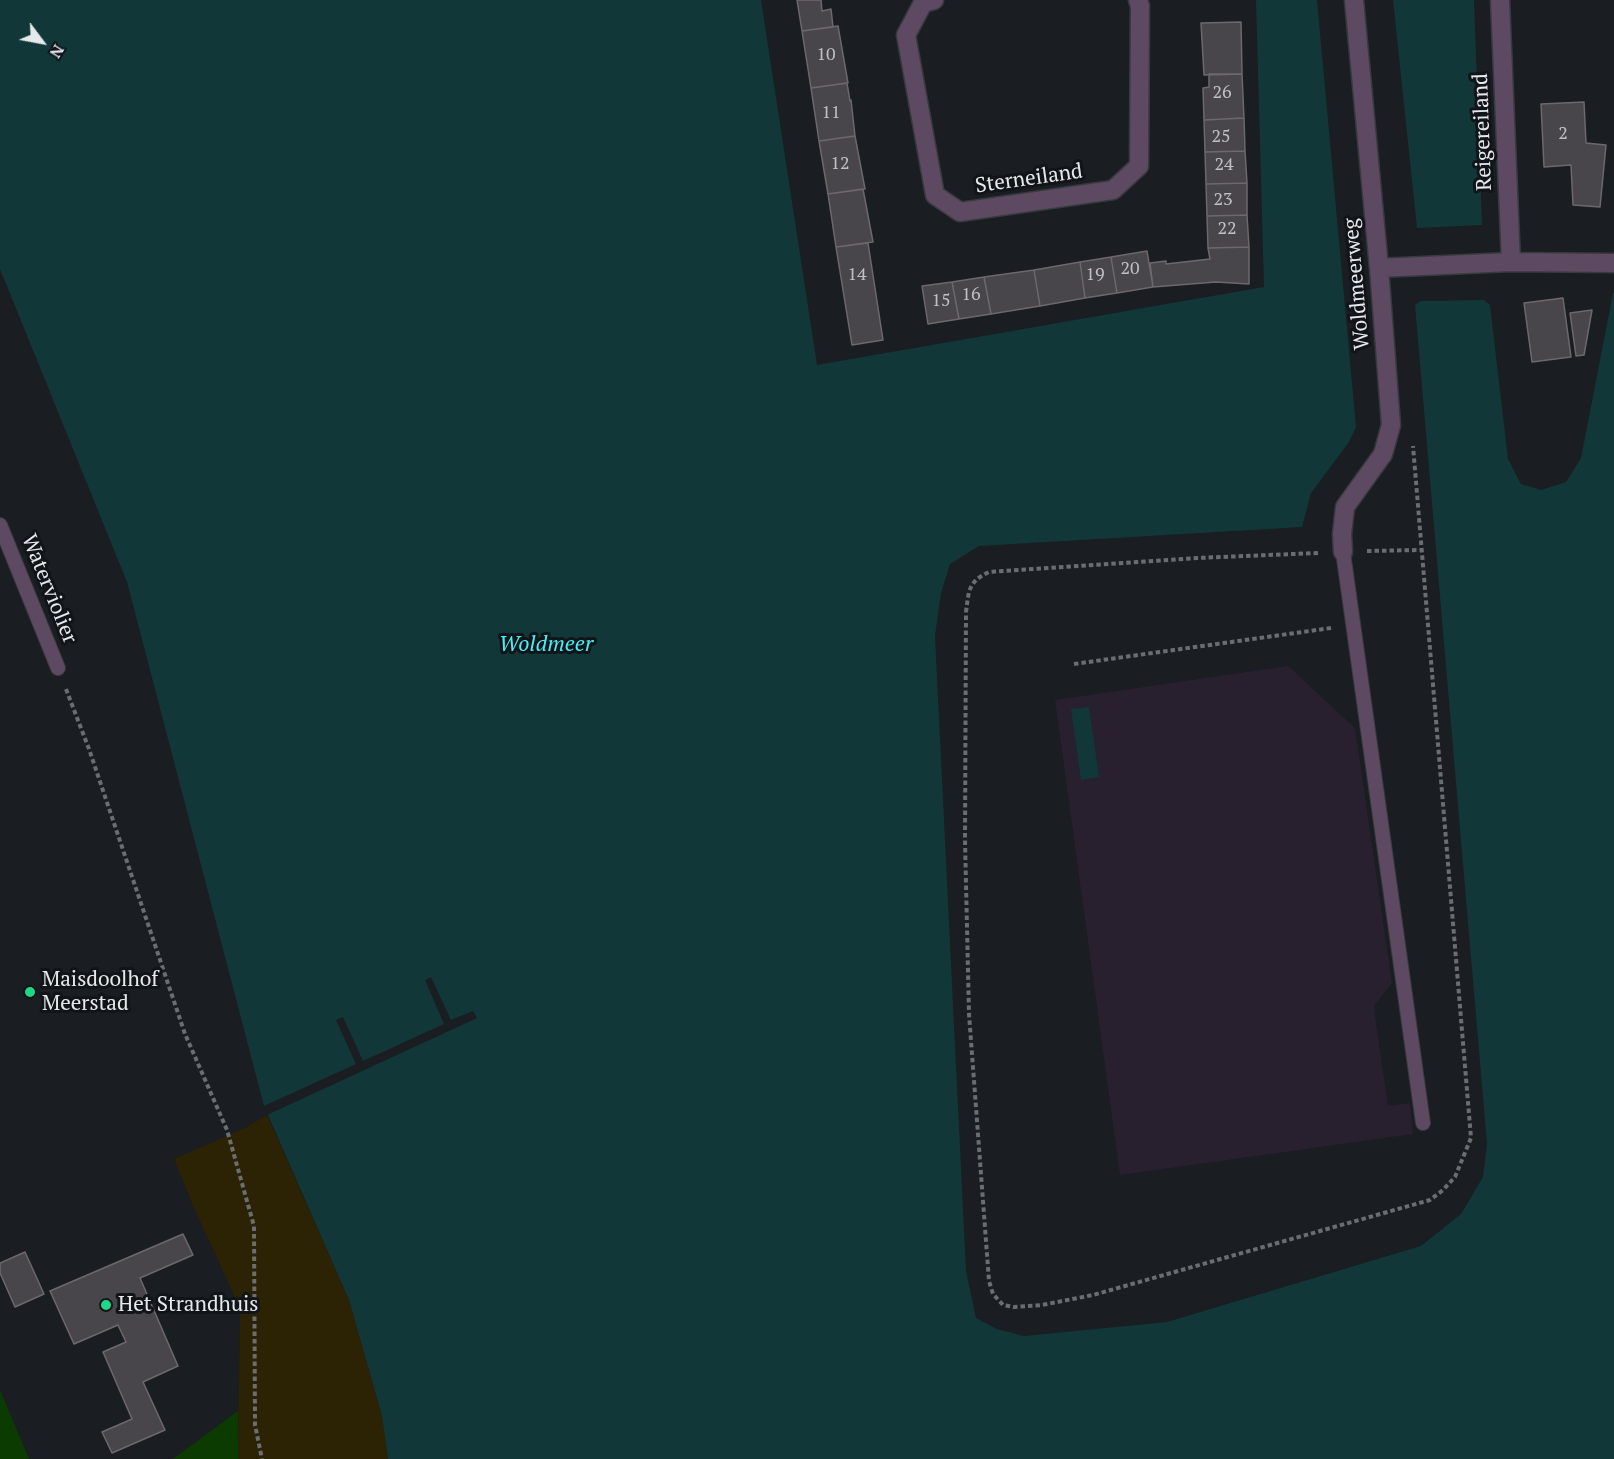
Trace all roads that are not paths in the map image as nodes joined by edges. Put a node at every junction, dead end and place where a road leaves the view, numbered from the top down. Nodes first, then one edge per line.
1 (934, 0) edge
2 (1354, 0) edge
3 (1500, 0) edge
4 (1142, 2) edge
5 (1511, 262) junction
6 (1614, 263) edge
7 (1379, 268) junction
8 (0, 525) edge
9 (1343, 552) joint
10 (58, 668) road end
11 (1423, 1123) dead end

1 - 4 street, Sterneiland
2 - 7 street, Woldmeerweg
3 - 5 street, Reigereiland
5 - 6 street
5 - 7 street
7 - 9 street, Woldmeerweg
8 - 10 lane, Waterviolier
9 - 11 lane

